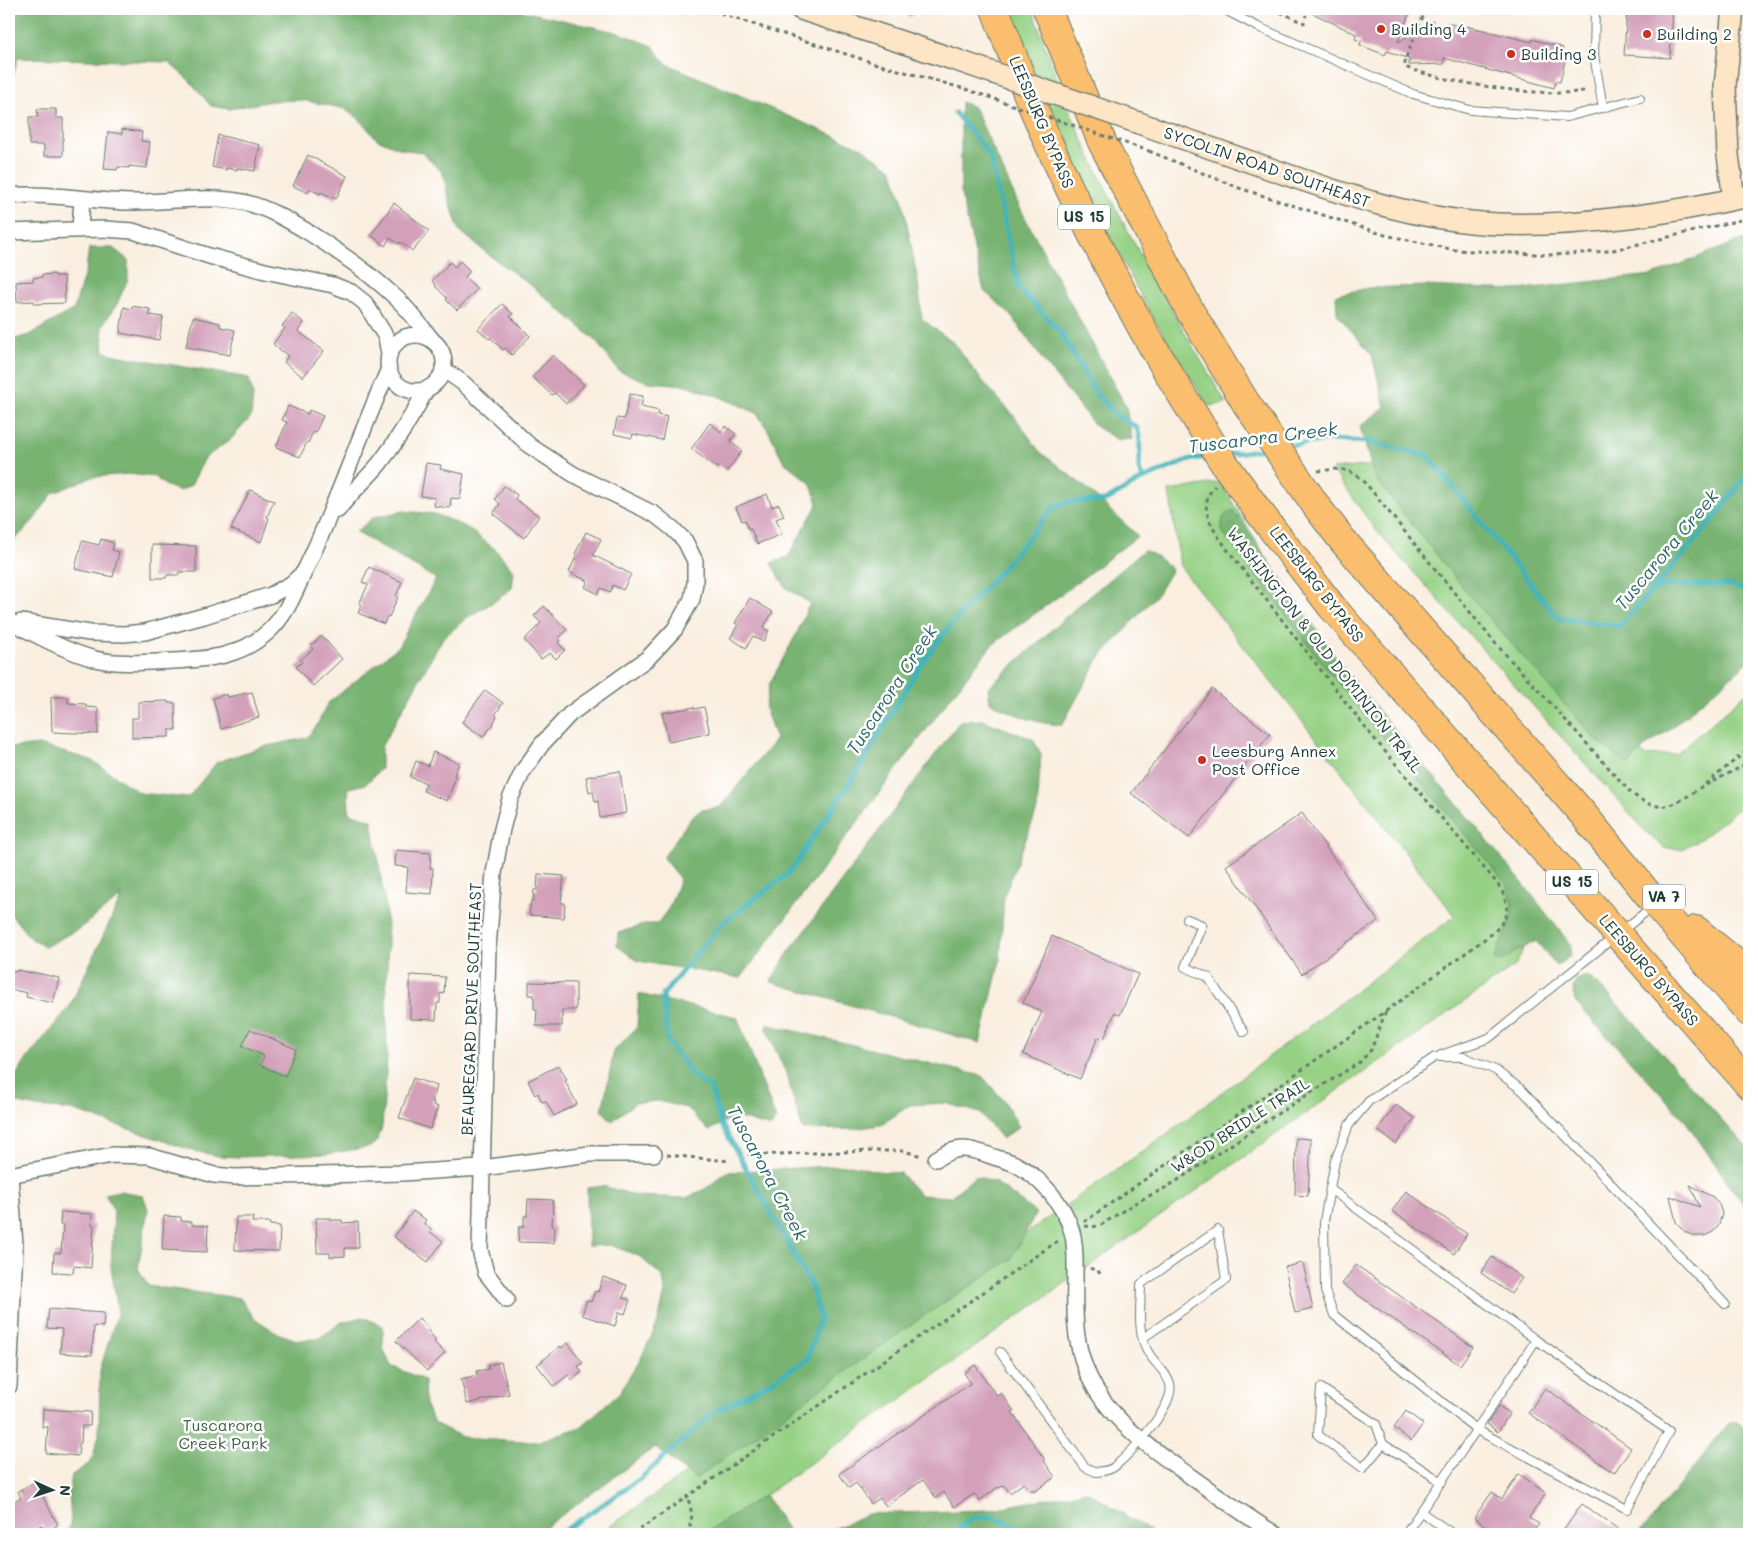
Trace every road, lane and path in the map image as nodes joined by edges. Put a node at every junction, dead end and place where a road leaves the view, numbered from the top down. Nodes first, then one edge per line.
1 (706, 9) edge
2 (801, 9) edge
3 (995, 9) edge
4 (1047, 9) edge
5 (1223, 9) edge
6 (1273, 9) edge
7 (1426, 9) edge
8 (1595, 9) edge
9 (1732, 9) edge
10 (1306, 15) dead end
11 (1599, 87) junction
12 (1640, 98) dead end
13 (1603, 108) junction
14 (1149, 151) dead end
15 (9, 196) edge
16 (1742, 197) edge
17 (82, 199) junction
18 (1749, 218) edge
19 (1735, 222) dead end
20 (80, 229) junction
21 (9, 232) edge
22 (433, 341) junction
23 (389, 354) junction
24 (443, 369) junction
25 (388, 371) junction
26 (426, 390) junction
27 (1314, 471) dead end
28 (1220, 482) dead end
29 (326, 525) junction
30 (304, 573) junction
31 (9, 621) edge
32 (1749, 749) edge
33 (1749, 763) edge
34 (1698, 789) junction
35 (1583, 814) junction
36 (1656, 904) junction
37 (1187, 919) dead end
38 (1618, 934) junction
39 (1749, 974) edge
40 (1386, 1011) junction
41 (1749, 1012) edge
42 (1244, 1032) dead end
43 (1435, 1057) junction
44 (1749, 1085) edge
45 (654, 1154) joint
46 (748, 1156) dead end
47 (936, 1160) joint
48 (730, 1161) dead end
49 (482, 1168) junction
50 (9, 1175) edge
51 (1330, 1189) junction
52 (1064, 1237) dead end
53 (507, 1300) dead end
54 (1725, 1304) dead end
55 (1143, 1338) junction
56 (1536, 1340) junction
57 (1000, 1352) dead end
58 (9, 1386) edge
59 (1477, 1430) junction
60 (1141, 1441) junction
61 (1383, 1444) junction
62 (1442, 1482) junction
63 (688, 1496) junction
64 (1421, 1512) junction
65 (633, 1534) edge
66 (685, 1534) edge
67 (1275, 1534) edge
68 (1405, 1534) edge
69 (1453, 1534) edge

1 - 14 path, bridge
2 - 16 main road, SYCOLIN ROAD SOUTHEAST, bridge
3 - 38 highway, LEESBURG BYPASS / US 15, bridge
4 - 35 highway, US 15, bridge
5 - 13 lane
6 - 10 path
7 - 11 path
8 - 11 lane
9 - 16 main road
11 - 13 lane
12 - 13 lane
15 - 17 street
17 - 20 street
17 - 22 street
18 - 19 path
20 - 21 street
20 - 23 street
22 - 23 street
22 - 24 street
23 - 25 street
24 - 26 street
24 - 49 street, BEAUREGARD DRIVE SOUTHEAST
25 - 26 street
25 - 29 street
26 - 29 street
27 - 34 path
28 - 40 path, WASHINGTON & OLD DOMINION TRAIL
29 - 30 street
30 - 31 street
30 - 31 street
32 - 34 path
33 - 34 path
35 - 36 highway, US 15
35 - 39 highway, VA 7
36 - 38 lane
36 - 41 highway, US 15
37 - 42 lane
38 - 43 lane
38 - 44 highway, LEESBURG BYPASS / US 15
40 - 40 path, W&OD BRIDLE TRAIL
43 - 51 lane
43 - 54 lane
45 - 48 path
45 - 49 street
46 - 47 path
47 - 60 street
49 - 50 street
49 - 53 street, BEAUREGARD DRIVE SOUTHEAST
50 - 58 street
51 - 56 lane
51 - 59 lane
52 - 63 path
55 - 55 lane
55 - 60 lane
56 - 59 lane
56 - 59 lane
57 - 60 lane
59 - 62 lane
60 - 67 street
61 - 61 lane
61 - 62 lane
62 - 64 lane
63 - 65 path
63 - 66 path
64 - 68 lane
64 - 69 lane

